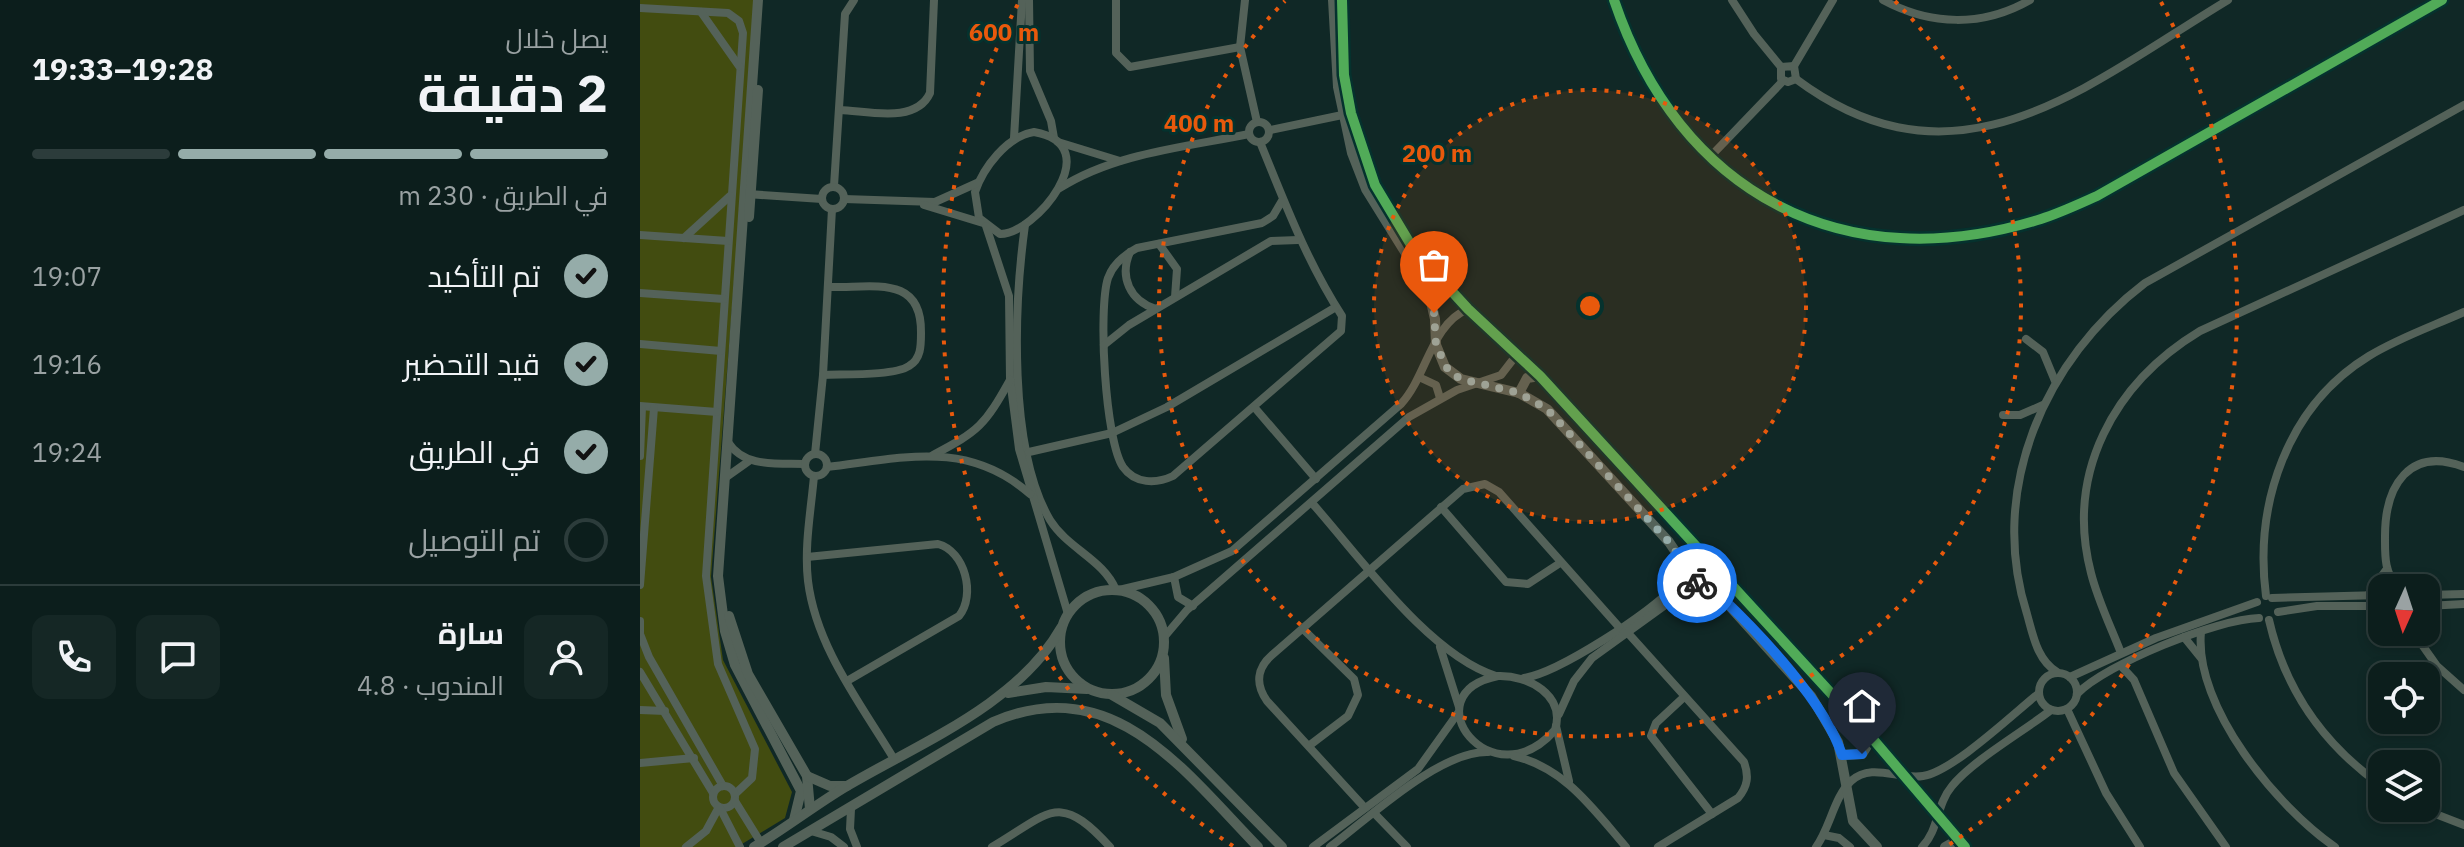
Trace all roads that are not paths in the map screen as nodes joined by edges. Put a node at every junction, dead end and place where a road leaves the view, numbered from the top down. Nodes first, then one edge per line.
1 (758, 0) edge
2 (765, 0) edge
3 (854, 0) edge
4 (934, 0) edge
5 (1022, 0) edge
6 (1029, 0) edge
7 (1116, 0) edge
8 (1245, 0) edge
9 (1333, 0) edge
10 (1342, 0) edge
11 (1614, 0) edge
12 (1732, 0) edge
13 (1833, 0) edge
14 (1883, 0) edge
15 (2030, 0) edge
16 (2228, 0) edge
17 (2442, 0) edge
18 (640, 8) edge
19 (701, 11) junction
20 (1240, 47) junction
21 (1794, 66) junction
22 (739, 67) junction
23 (1781, 67) junction
24 (1796, 79) junction
25 (1783, 81) junction
26 (2464, 105) edge
27 (840, 110) junction
28 (1346, 114) junction
29 (1257, 122) junction
30 (1270, 130) junction
31 (1249, 134) junction
32 (1014, 138) junction
33 (1056, 140) junction
34 (1260, 142) junction
35 (1709, 158) junction
36 (1120, 161) junction
37 (978, 183) junction
38 (834, 186) junction
39 (1056, 191) junction
40 (747, 194) junction
41 (730, 196) junction
42 (822, 199) junction
43 (844, 199) junction
44 (1283, 199) junction
45 (920, 203) junction
46 (832, 209) junction
47 (2464, 210) edge
48 (985, 224) junction
49 (1025, 225) junction
50 (640, 235) edge
51 (684, 238) junction
52 (1298, 240) junction
53 (728, 241) junction
54 (1159, 244) junction
55 (1131, 252) junction
56 (829, 287) junction
57 (1449, 290) junction
58 (640, 293) edge
59 (1175, 298) junction
60 (724, 299) junction
61 (1432, 303) junction
62 (1336, 307) junction
63 (1156, 309) junction
64 (1468, 309) junction
65 (2464, 312) edge
66 (2026, 339) dead end
67 (640, 344) edge
68 (1104, 345) junction
69 (1436, 345) junction
70 (721, 351) junction
71 (1518, 353) junction
72 (823, 375) junction
73 (1540, 376) junction
74 (1421, 378) junction
75 (1010, 379) junction
76 (2055, 382) junction
77 (1477, 383) junction
78 (1519, 393) junction
79 (1440, 398) junction
80 (2043, 405) junction
81 (641, 406) edge
82 (654, 408) junction
83 (1255, 408) junction
84 (717, 412) junction
85 (2003, 415) dead end
86 (1112, 433) junction
87 (730, 446) junction
88 (1029, 452) junction
89 (815, 454) junction
90 (933, 455) junction
91 (640, 456) edge
92 (750, 461) junction
93 (805, 464) junction
94 (827, 467) junction
95 (2464, 467) edge
96 (728, 474) junction
97 (814, 476) junction
98 (1316, 479) junction
99 (1030, 494) junction
100 (1312, 503) junction
101 (1441, 507) junction
102 (1700, 552) junction
103 (807, 557) junction
104 (1560, 563) junction
105 (1684, 563) junction
106 (1371, 569) junction
107 (2386, 570) junction
108 (1718, 572) junction
109 (2383, 574) edge
110 (2389, 574) edge
111 (1174, 577) junction
112 (640, 585) edge
113 (1699, 585) junction
114 (1118, 590) junction
115 (2464, 594) edge
116 (2346, 595) junction
117 (2368, 595) edge
118 (2440, 595) edge
119 (2269, 597) junction
120 (2257, 602) junction
121 (2464, 604) edge
122 (1193, 606) junction
123 (2345, 606) junction
124 (2368, 606) edge
125 (2440, 606) edge
126 (2278, 612) junction
127 (1068, 614) junction
128 (2264, 619) junction
129 (640, 621) edge
130 (1061, 628) junction
131 (1303, 629) junction
132 (1623, 630) junction
133 (2201, 632) junction
134 (640, 635) edge
135 (1165, 636) junction
136 (2184, 637) junction
137 (2156, 638) junction
138 (1440, 646) junction
139 (2424, 646) edge
140 (2160, 647) junction
141 (2121, 653) junction
142 (1164, 655) junction
143 (2136, 658) junction
144 (2202, 659) junction
145 (2121, 666) junction
146 (640, 672) edge
147 (2057, 672) junction
148 (744, 676) junction
149 (1497, 676) junction
150 (2070, 677) junction
151 (1524, 678) junction
152 (2134, 680) junction
153 (847, 681) junction
154 (1088, 689) junction
155 (2464, 690) edge
156 (1002, 694) junction
157 (2038, 694) junction
158 (2077, 694) junction
159 (1111, 695) junction
160 (1684, 697) junction
161 (2067, 709) junction
162 (640, 710) edge
163 (1458, 710) junction
164 (2051, 710) junction
165 (665, 711) junction
166 (1558, 715) junction
167 (1556, 726) junction
168 (1872, 738) junction
169 (1184, 745) junction
170 (1310, 745) junction
171 (1489, 752) junction
172 (1510, 755) junction
173 (1842, 755) junction
174 (694, 758) junction
175 (894, 759) junction
176 (640, 763) edge
177 (1900, 774) junction
178 (2368, 775) edge
179 (807, 776) junction
180 (1569, 782) junction
181 (723, 786) junction
182 (847, 786) junction
183 (1847, 786) junction
184 (713, 793) junction
185 (735, 797) junction
186 (719, 808) junction
187 (1365, 808) junction
188 (810, 809) junction
189 (851, 809) junction
190 (1375, 814) junction
191 (1712, 814) junction
192 (1937, 814) junction
193 (2440, 816) edge
194 (794, 820) junction
195 (2464, 825) edge
196 (811, 831) junction
197 (1824, 835) junction
198 (759, 843) edge
199 (1962, 843) edge
200 (739, 846) edge
201 (686, 847) edge
202 (783, 847) edge
203 (844, 847) edge
204 (857, 847) edge
205 (992, 847) edge
206 (1110, 847) edge
207 (1258, 847) edge
208 (1282, 847) edge
209 (1313, 847) edge
210 (1330, 847) edge
211 (1407, 847) edge
212 (1626, 847) edge
213 (1658, 847) edge
214 (1816, 847) edge
215 (1850, 847) edge
216 (1877, 847) edge
217 (1922, 847) edge
218 (1945, 847) edge
219 (2140, 847) edge
220 (2226, 847) edge
221 (2335, 847) edge

1 - 40 street
2 - 40 street
3 - 27 street
4 - 27 street
5 - 32 street
6 - 33 street
7 - 20 street
8 - 20 street
9 - 28 street
10 - 28 street
11 - 35 street
12 - 23 street
13 - 21 street
14 - 15 street
16 - 24 street
17 - 35 street
18 - 19 street
19 - 22 street
19 - 22 street
20 - 29 street
21 - 23 street
21 - 24 street
22 - 41 street
23 - 25 street
24 - 25 street
25 - 35 street
26 - 76 street
27 - 38 street
28 - 30 street
28 - 57 street
28 - 61 street
29 - 30 street
29 - 31 street
30 - 34 street
31 - 34 street
31 - 36 street
32 - 33 street
32 - 37 street
33 - 36 street
33 - 39 street
34 - 44 street
36 - 39 street
37 - 45 street
37 - 48 street
38 - 42 street
38 - 43 street
39 - 49 street
40 - 42 street
40 - 87 street
41 - 51 street
41 - 53 street
42 - 46 street
43 - 45 street
43 - 46 street
44 - 52 street
44 - 54 street
45 - 48 street
46 - 56 street
47 - 141 street
48 - 49 street
48 - 75 street
49 - 88 street
50 - 51 street
51 - 53 street
52 - 59 street
52 - 62 street
53 - 60 street
54 - 55 street
54 - 59 street
55 - 63 street
55 - 68 street
56 - 72 street
56 - 72 street
57 - 61 street
57 - 64 street
58 - 60 street
59 - 63 street
60 - 70 street
61 - 69 street
62 - 83 street
62 - 86 street
63 - 68 street
64 - 69 street
64 - 71 street
65 - 119 street
66 - 76 street
67 - 70 street
68 - 86 street
69 - 74 street
69 - 77 street
70 - 84 street
71 - 73 street
71 - 77 street
72 - 89 street
73 - 78 street
73 - 102 street
74 - 79 street
74 - 98 street
75 - 90 street
75 - 99 street
76 - 80 street
77 - 78 street
77 - 79 street
78 - 105 street
79 - 100 street
80 - 85 street
80 - 147 street
81 - 82 street
81 - 91 street
82 - 84 street
82 - 112 street
83 - 86 street
83 - 98 street
84 - 185 street
86 - 88 street
87 - 92 street
87 - 96 street
88 - 114 street
89 - 93 street
89 - 94 street
90 - 94 street
90 - 99 street
92 - 93 street
92 - 96 street
93 - 97 street
94 - 97 street
95 - 107 street
96 - 148 street
97 - 103 street
98 - 111 street
99 - 127 street
100 - 106 street
100 - 122 street
101 - 104 street
101 - 104 street
101 - 106 street
102 - 105 street
102 - 108 street
103 - 153 street
103 - 153 street
104 - 132 street
105 - 113 street
105 - 132 street
106 - 131 street
106 - 138 street
107 - 109 street
107 - 110 street
108 - 113 street
108 - 168 street
111 - 114 street
111 - 122 street
113 - 132 street
113 - 173 street
114 - 127 street
114 - 135 street
115 - 118 street
116 - 117 street
116 - 119 street
116 - 123 street
119 - 120 street
119 - 126 street
120 - 128 street
120 - 137 street
121 - 125 street
122 - 135 street
123 - 124 street
123 - 126 street
126 - 128 street
127 - 130 street
128 - 133 street
128 - 178 street
129 - 134 street
130 - 154 street
130 - 156 street
131 - 170 street
131 - 170 street
132 - 151 street
132 - 160 street
132 - 166 street
133 - 136 street
133 - 144 street
134 - 181 street
135 - 142 street
136 - 140 street
136 - 144 street
137 - 140 street
137 - 141 street
138 - 149 street
138 - 163 street
139 - 155 street
140 - 143 street
141 - 150 street
142 - 159 street
142 - 169 street
143 - 145 street
143 - 152 street
144 - 221 street
145 - 152 street
145 - 158 street
146 - 165 street
147 - 150 street
147 - 157 street
148 - 179 street
148 - 194 street
149 - 151 street
149 - 163 street
150 - 158 street
151 - 166 street
152 - 220 street
153 - 175 street
154 - 156 street
154 - 159 street
156 - 175 street
157 - 164 street
157 - 177 street
158 - 161 street
159 - 169 street
160 - 191 street
160 - 191 street
161 - 164 street
161 - 219 street
162 - 165 street
163 - 171 street
163 - 187 street
164 - 192 street
165 - 174 street
166 - 167 street
167 - 172 street
167 - 180 street
168 - 173 street
168 - 177 street
169 - 208 street
170 - 187 street
171 - 172 street
171 - 190 street
172 - 180 street
173 - 183 street
174 - 176 street
174 - 184 street
175 - 182 street
177 - 183 street
177 - 192 street
179 - 182 street
179 - 188 street
180 - 212 street
181 - 184 street
181 - 185 street
182 - 188 street
183 - 197 street
183 - 216 street
184 - 186 street
185 - 186 street
185 - 198 street
186 - 200 street
186 - 201 street
187 - 209 street
188 - 194 street
189 - 196 street
189 - 204 street
189 - 207 street
190 - 210 street
190 - 211 street
191 - 213 street
192 - 199 street
192 - 217 street
193 - 195 street
194 - 198 street
196 - 202 street
196 - 203 street
197 - 214 street
197 - 215 street
198 - 200 street
199 - 218 street
205 - 206 street

